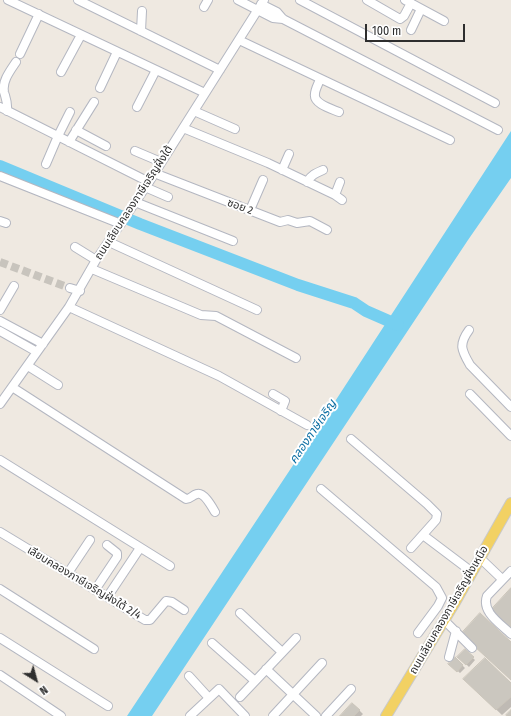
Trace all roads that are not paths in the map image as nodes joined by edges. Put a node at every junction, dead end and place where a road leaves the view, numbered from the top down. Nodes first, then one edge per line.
1 (8, 0) edge
2 (78, 0) edge
3 (238, 0) edge
4 (300, 0) edge
5 (367, 0) edge
6 (408, 2) edge
7 (261, 5) edge
8 (421, 9) junction
9 (142, 11) dead end
10 (38, 14) junction
11 (444, 21) dead end
12 (411, 30) dead end
13 (141, 31) junction
14 (81, 35) junction
15 (239, 40) junction
16 (117, 52) junction
17 (20, 54) dead end
18 (16, 62) dead end
19 (156, 70) junction
20 (220, 70) junction
21 (61, 72) dead end
22 (320, 78) junction
23 (100, 88) dead end
24 (205, 93) junction
25 (94, 102) dead end
26 (495, 103) dead end
27 (137, 107) dead end
28 (3, 109) edge
29 (70, 112) dead end
30 (194, 112) junction
31 (339, 112) dead end
32 (183, 128) junction
33 (76, 130) junction
34 (235, 130) dead end
35 (498, 130) dead end
36 (58, 136) junction
37 (450, 140) dead end
38 (69, 142) junction
39 (106, 146) dead end
40 (135, 151) dead end
41 (290, 154) dead end
42 (161, 162) junction
43 (46, 164) dead end
44 (282, 170) junction
45 (323, 170) dead end
46 (154, 173) junction
47 (0, 176) edge
48 (263, 180) dead end
49 (307, 182) junction
50 (340, 182) dead end
51 (147, 184) junction
52 (335, 195) junction
53 (168, 198) dead end
54 (342, 200) dead end
55 (135, 202) junction
56 (250, 210) junction
57 (123, 220) junction
58 (327, 230) dead end
59 (233, 241) dead end
60 (109, 242) junction
61 (75, 247) dead end
62 (96, 260) junction
63 (92, 268) junction
64 (14, 286) dead end
65 (70, 288) tunnel mouth
66 (80, 291) junction
67 (70, 307) junction
68 (0, 310) edge
69 (257, 310) dead end
70 (0, 321) edge
71 (469, 330) dead end
72 (0, 331) edge
73 (43, 344) junction
74 (37, 352) junction
75 (296, 358) dead end
76 (28, 366) junction
77 (58, 385) dead end
78 (12, 387) junction
79 (274, 394) dead end
80 (470, 394) dead end
81 (0, 404) edge
82 (511, 406) edge
83 (281, 411) junction
84 (307, 425) dead end
85 (511, 436) edge
86 (351, 439) dead end
87 (0, 460) edge
88 (321, 489) dead end
89 (511, 503) edge
90 (215, 512) dead end
91 (0, 532) edge
92 (423, 535) junction
93 (90, 540) dead end
94 (107, 545) dead end
95 (140, 548) junction
96 (411, 548) dead end
97 (480, 558) junction
98 (170, 566) dead end
99 (511, 571) edge
100 (472, 572) junction
101 (68, 574) junction
102 (502, 579) junction
103 (0, 589) edge
104 (95, 590) junction
105 (110, 593) dead end
106 (442, 598) junction
107 (454, 604) junction
108 (184, 610) dead end
109 (240, 613) dead end
110 (445, 621) junction
111 (456, 631) junction
112 (418, 633) dead end
113 (511, 634) edge
114 (0, 638) edge
115 (296, 638) dead end
116 (212, 643) dead end
117 (472, 648) dead end
118 (94, 649) dead end
119 (282, 652) junction
120 (449, 658) dead end
121 (322, 663) dead end
122 (266, 669) junction
123 (0, 675) edge
124 (189, 676) dead end
125 (256, 681) junction
126 (350, 689) dead end
127 (292, 694) junction
128 (240, 697) dead end
129 (209, 698) junction
130 (108, 706) dead end
131 (61, 716) edge
132 (190, 716) edge
133 (244, 716) edge
134 (273, 716) edge
135 (316, 716) edge
136 (326, 716) edge
137 (386, 716) edge

1 - 10 street
2 - 13 street
3 - 7 street
4 - 26 street
5 - 6 street
6 - 8 street
7 - 15 street, ถนนเลียบคลองภาษีเจริญฝั่งใต้
7 - 35 street
8 - 11 street
8 - 12 street
9 - 13 street
10 - 14 street
10 - 17 street
13 - 20 street
14 - 16 street
14 - 21 street
15 - 20 street, ถนนเลียบคลองภาษีเจริญฝั่งใต้
15 - 22 street
16 - 19 street
16 - 23 street
18 - 28 street
19 - 24 street
19 - 27 street
20 - 24 street, ถนนเลียบคลองภาษีเจริญฝั่งใต้
22 - 31 street
22 - 37 street
24 - 30 street, ถนนเลียบคลองภาษีเจริญฝั่งใต้
25 - 33 street
28 - 36 street
29 - 36 street
30 - 32 street, ถนนเลียบคลองภาษีเจริญฝั่งใต้
30 - 34 street
32 - 42 street, ถนนเลียบคลองภาษีเจริญฝั่งใต้
32 - 44 street
33 - 38 street
33 - 39 street
36 - 38 street
36 - 43 street
38 - 51 street
40 - 42 street
41 - 44 street
42 - 46 street, ถนนเลียบคลองภาษีเจริญฝั่งใต้
44 - 49 street
45 - 49 street
46 - 51 street, ถนนเลียบคลองภาษีเจริญฝั่งใต้
46 - 56 street, ซอย 2
47 - 57 street
48 - 56 street
49 - 52 street
50 - 52 street
51 - 53 street
51 - 55 street, ถนนเลียบคลองภาษีเจริญฝั่งใต้
52 - 54 street
55 - 57 street, ถนนเลียบคลองภาษีเจริญฝั่งใต้
55 - 59 street
56 - 58 street, ซอย 2
57 - 60 street, ถนนเลียบคลองภาษีเจริญฝั่งใต้
60 - 62 street, ถนนเลียบคลองภาษีเจริญฝั่งใต้
60 - 69 street
61 - 62 street
62 - 63 street, ถนนเลียบคลองภาษีเจริญฝั่งใต้
63 - 66 street, ถนนเลียบคลองภาษีเจริญฝั่งใต้
63 - 75 street
64 - 68 street
65 - 66 street
66 - 67 street, ถนนเลียบคลองภาษีเจริญฝั่งใต้
67 - 73 street, ถนนเลียบคลองภาษีเจริญฝั่งใต้
67 - 83 street
70 - 73 street
71 - 82 street
72 - 74 street
73 - 74 street, ถนนเลียบคลองภาษีเจริญฝั่งใต้
74 - 76 street, ถนนเลียบคลองภาษีเจริญฝั่งใต้
76 - 77 street
76 - 78 street, ถนนเลียบคลองภาษีเจริญฝั่งใต้
78 - 81 street, ถนนเลียบคลองภาษีเจริญฝั่งใต้
78 - 90 street
79 - 83 street
80 - 85 street
83 - 84 street
86 - 92 street
87 - 95 street
88 - 106 street
89 - 97 main road, ถนนเลียบคลองภาษีเจริญฝั่งเหนือ
91 - 101 street, เลียบคลองภาษีเจริญฝั่งใต้ 2/4
92 - 96 street
92 - 100 street
93 - 101 street
94 - 104 street
95 - 98 street
95 - 105 street
97 - 100 main road, ถนนเลียบคลองภาษีเจริญฝั่งเหนือ
97 - 102 street
99 - 102 street
100 - 107 main road, ถนนเลียบคลองภาษีเจริญฝั่งเหนือ
101 - 104 street, เลียบคลองภาษีเจริญฝั่งใต้ 2/4
102 - 113 street
103 - 118 street
104 - 108 street, เลียบคลองภาษีเจริญฝั่งใต้ 2/4
106 - 107 street
106 - 112 street
107 - 110 main road, ถนนเลียบคลองภาษีเจริญฝั่งเหนือ
109 - 119 street
110 - 111 street
110 - 137 main road, ถนนเลียบคลองภาษีเจริญฝั่งเหนือ
111 - 117 street
111 - 120 street
114 - 130 street
115 - 119 street
116 - 125 street
119 - 122 street
121 - 127 street
122 - 125 street
122 - 127 street
123 - 131 street
124 - 129 street
125 - 128 street
126 - 136 street
127 - 134 street
127 - 135 street
129 - 132 street
129 - 133 street

